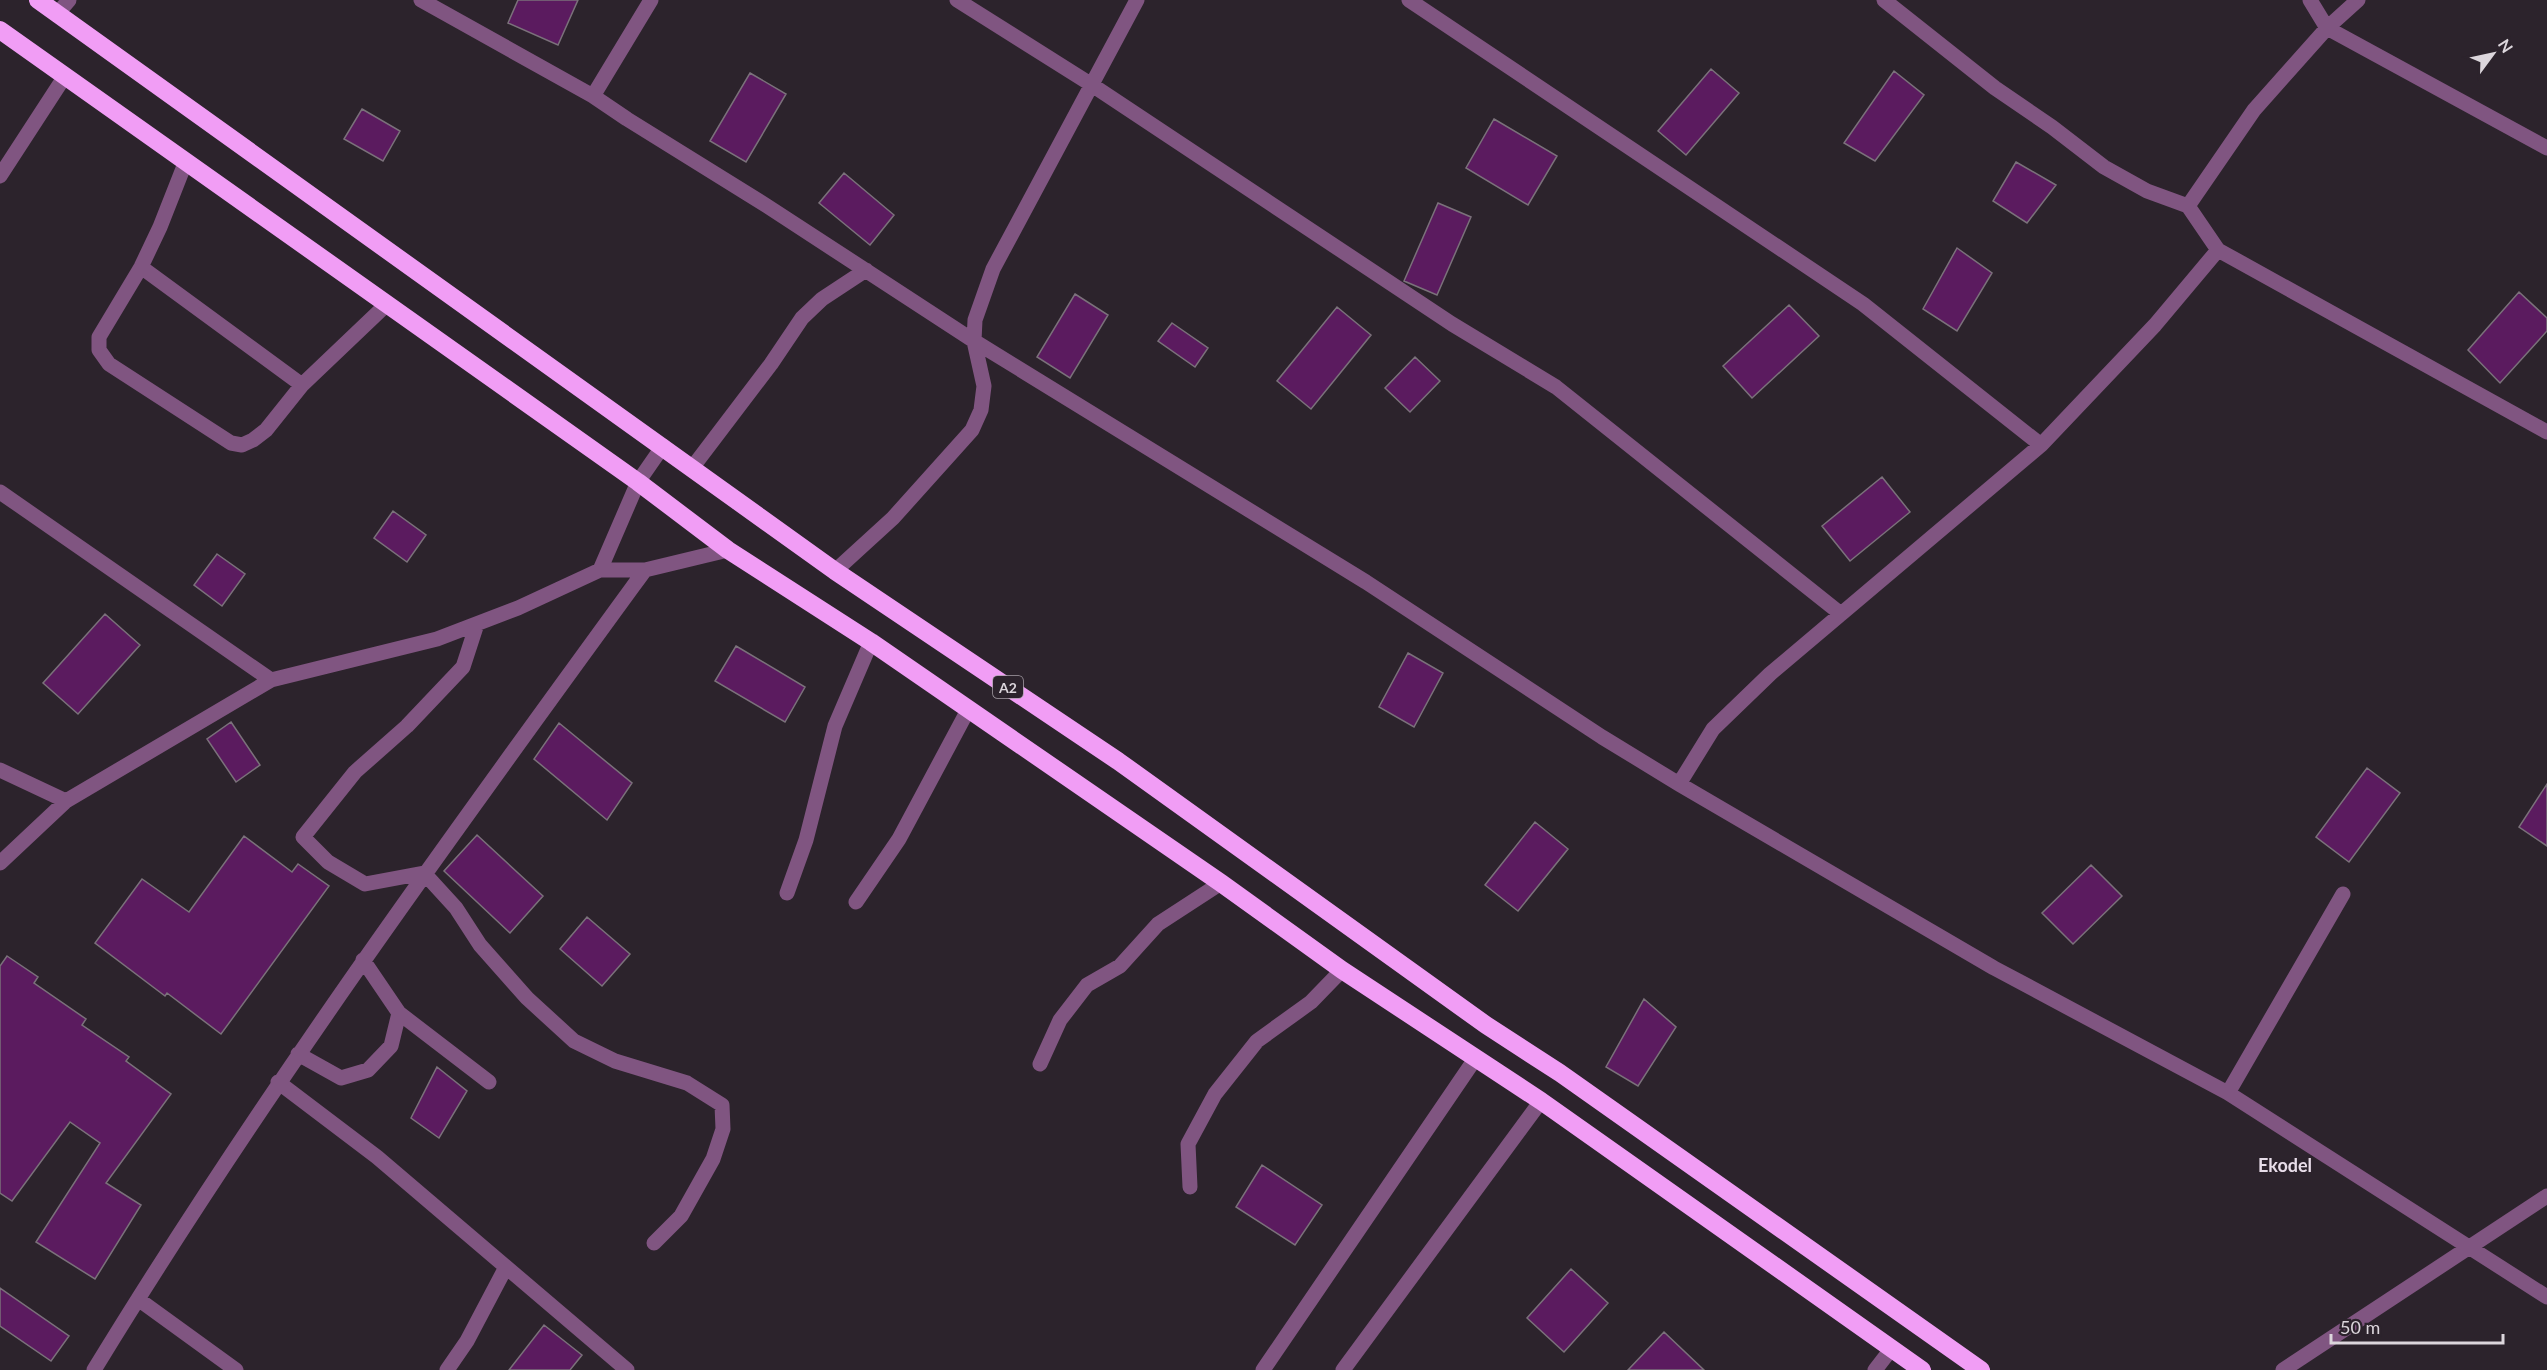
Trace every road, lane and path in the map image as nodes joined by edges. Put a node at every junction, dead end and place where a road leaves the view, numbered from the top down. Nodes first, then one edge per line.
1 (38, 0) edge
2 (421, 0) edge
3 (651, 0) edge
4 (957, 0) edge
5 (1137, 0) edge
6 (1409, 0) edge
7 (1884, 0) edge
8 (2310, 0) edge
9 (2358, 0) edge
10 (63, 7) edge
11 (2327, 28) junction
12 (0, 30) edge
13 (65, 76) junction
14 (1092, 86) junction
15 (593, 96) junction
16 (2547, 147) edge
17 (186, 161) junction
18 (0, 176) edge
19 (2188, 206) junction
20 (2218, 250) junction
21 (141, 267) junction
22 (866, 270) junction
23 (387, 304) junction
24 (974, 341) junction
25 (302, 386) junction
26 (2547, 432) edge
27 (2041, 445) junction
28 (663, 446) junction
29 (692, 468) junction
30 (638, 482) junction
31 (0, 492) edge
32 (728, 549) junction
33 (600, 570) junction
34 (645, 570) junction
35 (835, 571) junction
36 (1841, 614) junction
37 (477, 624) junction
38 (871, 642) junction
39 (271, 680) junction
40 (968, 710) junction
41 (0, 770) edge
42 (1678, 784) junction
43 (66, 801) junction
44 (0, 863) edge
45 (424, 873) junction
46 (1221, 883) junction
47 (787, 893) dead end
48 (2343, 894) dead end
49 (856, 902) dead end
50 (363, 960) junction
51 (1342, 970) junction
52 (399, 1013) junction
53 (298, 1054) junction
54 (1475, 1059) junction
55 (1040, 1064) dead end
56 (278, 1082) junction
57 (489, 1082) dead end
58 (2228, 1093) junction
59 (1541, 1101) junction
60 (1190, 1187) dead end
61 (2547, 1197) edge
62 (654, 1243) dead end
63 (2467, 1247) junction
64 (506, 1267) junction
65 (2547, 1297) edge
66 (138, 1299) junction
67 (1892, 1348) junction
68 (94, 1370) edge
69 (236, 1370) edge
70 (447, 1370) edge
71 (627, 1370) edge
72 (1263, 1370) edge
73 (1343, 1370) edge
74 (1875, 1370) edge
75 (1922, 1370) edge
76 (1981, 1370) edge
77 (2283, 1370) edge

1 - 10 highway, A2
2 - 15 street
3 - 15 street
4 - 14 street
5 - 14 street
6 - 27 street
7 - 19 street
8 - 11 street
9 - 11 street
10 - 28 highway, A2
11 - 16 street
11 - 19 street
12 - 13 highway
13 - 17 highway
13 - 18 street
14 - 24 street
14 - 36 street
15 - 22 street
17 - 21 street
17 - 23 highway
19 - 20 street
20 - 26 street
20 - 27 street
21 - 25 street
21 - 25 street
22 - 24 street
22 - 29 street
23 - 25 street
23 - 30 highway
24 - 35 street
24 - 42 street
27 - 36 street
28 - 29 highway, A2
28 - 30 street
29 - 35 highway, A2
30 - 32 highway
30 - 33 street
31 - 39 street
32 - 34 street
32 - 38 highway
33 - 34 street
33 - 37 street
34 - 45 street
35 - 76 highway, A2
36 - 42 street
37 - 39 street
37 - 45 street
38 - 40 highway
38 - 47 street
39 - 43 street
40 - 46 highway
40 - 49 street
41 - 43 street
42 - 58 street
43 - 44 street
45 - 50 street
45 - 62 street
46 - 51 highway
46 - 55 street
48 - 58 street
50 - 52 street
50 - 53 street
51 - 54 highway
51 - 60 street
52 - 53 street
52 - 57 street
53 - 56 street
54 - 59 highway
54 - 72 street
56 - 64 street
56 - 66 street
58 - 63 street
59 - 67 highway
59 - 73 street
61 - 63 street
63 - 65 street
63 - 77 street
64 - 70 street
64 - 71 street
66 - 68 street
66 - 69 street
67 - 74 street
67 - 75 highway

